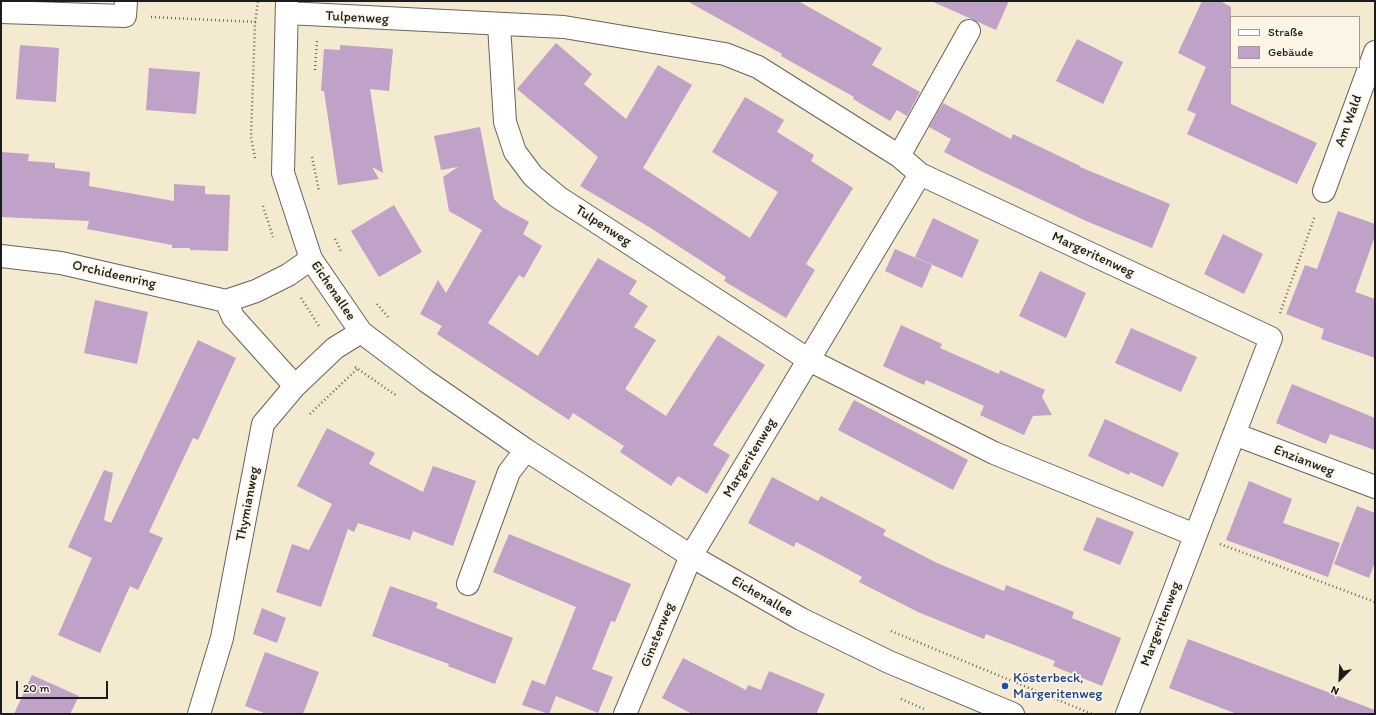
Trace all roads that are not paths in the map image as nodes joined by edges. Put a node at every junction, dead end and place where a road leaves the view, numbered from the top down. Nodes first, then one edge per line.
1 (287, 7) edge
2 (125, 8) edge
3 (1, 12) edge
4 (499, 25) junction
5 (969, 32) dead end
6 (1375, 52) edge
7 (899, 156) junction
8 (920, 174) junction
9 (1324, 191) road end
10 (1, 256) edge
11 (311, 259) junction
12 (226, 301) junction
13 (361, 332) junction
14 (809, 360) junction
15 (295, 386) junction
16 (1234, 434) junction
17 (526, 450) junction
18 (1375, 487) edge
19 (1195, 535) junction
20 (691, 556) junction
21 (468, 584) dead end
22 (199, 714) edge
23 (625, 714) edge
24 (1013, 714) edge
25 (1128, 714) edge

1 - 4 street, Tulpenweg
1 - 11 street, Eichenallee
2 - 3 street
4 - 7 street, Tulpenweg
4 - 14 street, Tulpenweg
5 - 7 street
6 - 9 street, Am Wald
7 - 8 street, Tulpenweg
8 - 14 street, Margeritenweg
8 - 16 street, Margeritenweg
10 - 12 street, Orchideenring
11 - 12 street
11 - 13 street, Eichenallee
12 - 15 street
13 - 15 street, Thymianweg
13 - 17 street, Eichenallee
14 - 19 street
14 - 20 street, Margeritenweg
15 - 22 street, Thymianweg
16 - 18 street, Enzianweg
16 - 19 street, Margeritenweg
17 - 20 street, Eichenallee
17 - 21 street
19 - 25 street, Margeritenweg
20 - 23 street, Ginsterweg
20 - 24 street, Eichenallee

